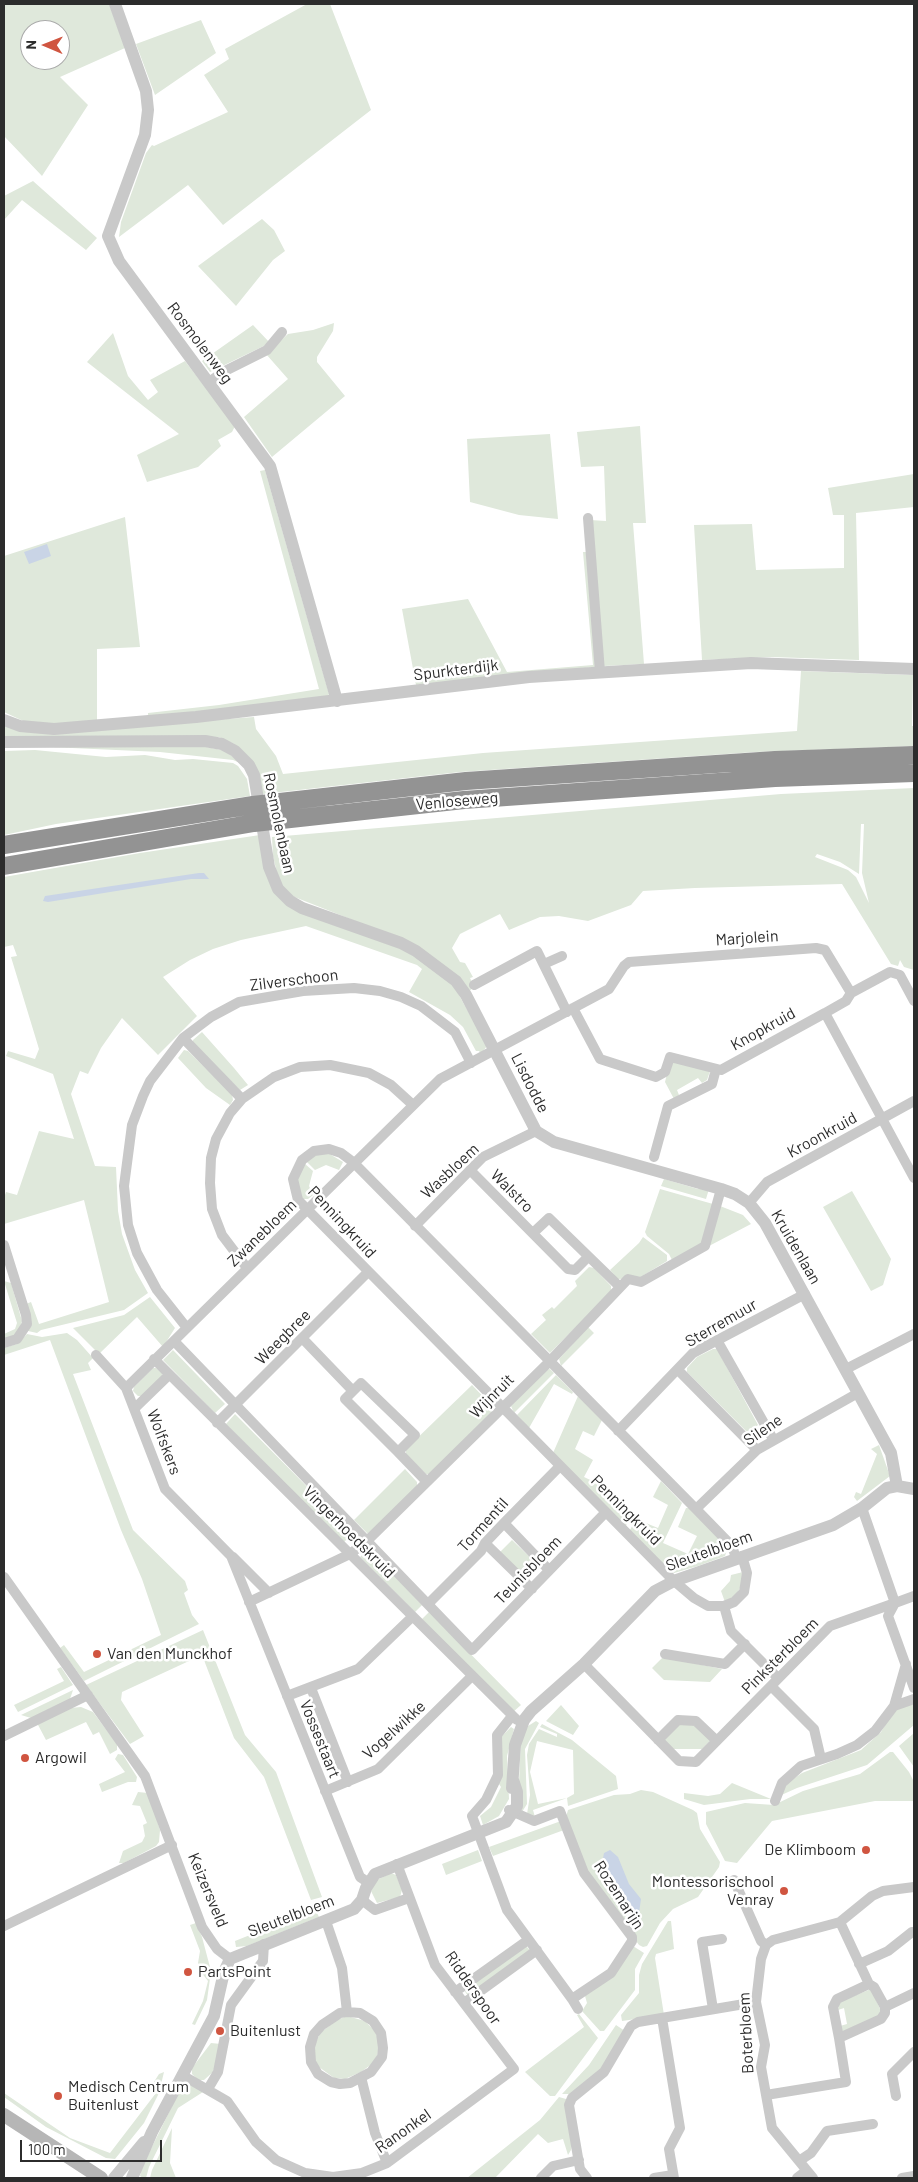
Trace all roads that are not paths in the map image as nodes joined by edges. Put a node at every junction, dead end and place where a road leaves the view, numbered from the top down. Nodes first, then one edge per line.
1 (115, 4) edge
2 (282, 332) dead end
3 (209, 382) junction
4 (588, 518) dead end
5 (914, 668) edge
6 (600, 672) junction
7 (337, 701) junction
8 (4, 720) edge
9 (4, 742) edge
10 (914, 754) edge
11 (914, 773) edge
12 (4, 845) edge
13 (4, 866) edge
14 (562, 956) dead end
15 (544, 964) junction
16 (474, 985) dead end
17 (851, 994) junction
18 (914, 1001) edge
19 (570, 1010) junction
20 (825, 1013) junction
21 (183, 1038) junction
22 (495, 1050) junction
23 (471, 1063) junction
24 (716, 1069) junction
25 (242, 1099) junction
26 (914, 1101) edge
27 (413, 1105) junction
28 (883, 1119) junction
29 (536, 1131) junction
30 (654, 1157) dead end
31 (353, 1162) junction
32 (470, 1170) junction
33 (914, 1178) edge
34 (721, 1189) junction
35 (749, 1203) junction
36 (307, 1210) junction
37 (415, 1226) junction
38 (533, 1233) junction
39 (4, 1245) edge
40 (588, 1257) junction
41 (247, 1268) junction
42 (368, 1272) junction
43 (620, 1287) junction
44 (804, 1294) junction
45 (187, 1328) junction
46 (914, 1334) edge
47 (303, 1339) junction
48 (174, 1340) junction
49 (718, 1342) junction
50 (4, 1343) edge
51 (96, 1355) dead end
52 (154, 1359) junction
53 (549, 1362) junction
54 (678, 1370) junction
55 (846, 1370) junction
56 (169, 1375) junction
57 (126, 1388) junction
58 (353, 1391) junction
59 (858, 1393) junction
60 (236, 1404) junction
61 (135, 1408) junction
62 (502, 1408) junction
63 (217, 1423) junction
64 (618, 1431) junction
65 (773, 1439) junction
66 (757, 1450) junction
67 (398, 1452) junction
68 (560, 1466) junction
69 (914, 1480) edge
70 (427, 1482) junction
71 (898, 1486) junction
72 (914, 1489) edge
73 (862, 1508) junction
74 (696, 1509) junction
75 (606, 1512) junction
76 (504, 1523) junction
77 (367, 1541) junction
78 (485, 1543) junction
79 (350, 1554) junction
80 (231, 1556) junction
81 (739, 1557) junction
82 (550, 1570) junction
83 (4, 1577) edge
84 (674, 1581) junction
85 (532, 1589) junction
86 (269, 1593) junction
87 (914, 1596) edge
88 (249, 1602) junction
89 (895, 1603) junction
90 (428, 1604) junction
91 (724, 1606) junction
92 (412, 1617) junction
93 (744, 1644) junction
94 (472, 1650) joint
95 (666, 1654) dead end
96 (584, 1664) junction
97 (906, 1664) junction
98 (472, 1676) junction
99 (774, 1682) junction
100 (311, 1688) junction
101 (914, 1688) edge
102 (88, 1695) junction
103 (287, 1696) junction
104 (914, 1699) edge
105 (894, 1706) junction
106 (512, 1716) junction
107 (523, 1726) junction
108 (4, 1736) edge
109 (658, 1740) junction
110 (716, 1740) junction
111 (821, 1759) junction
112 (348, 1782) junction
113 (325, 1791) junction
114 (775, 1801) dead end
115 (511, 1811) junction
116 (479, 1832) junction
117 (172, 1846) junction
118 (396, 1864) junction
119 (734, 1880) dead end
120 (369, 1883) junction
121 (914, 1887) edge
122 (409, 1898) junction
123 (362, 1900) junction
124 (326, 1921) junction
125 (840, 1922) junction
126 (4, 1926) edge
127 (912, 1932) dead end
128 (722, 1939) dead end
129 (528, 1940) junction
130 (264, 1944) junction
131 (766, 1945) junction
132 (537, 1950) junction
133 (230, 1959) junction
134 (859, 1964) junction
135 (869, 1984) junction
136 (455, 1992) junction
137 (914, 1993) edge
138 (756, 2002) junction
139 (464, 2003) junction
140 (885, 2007) junction
141 (713, 2009) junction
142 (347, 2012) junction
143 (662, 2018) junction
144 (839, 2038) junction
145 (914, 2052) edge
146 (514, 2069) joint
147 (182, 2076) junction
148 (360, 2077) junction
149 (208, 2089) junction
150 (766, 2095) junction
151 (896, 2096) dead end
152 (4, 2115) edge
153 (873, 2124) dead end
154 (152, 2132) junction
155 (578, 2160) junction
156 (799, 2161) junction
157 (387, 2163) junction
158 (809, 2175) edge
159 (914, 2176) edge
160 (674, 2177) edge
161 (101, 2178) edge
162 (114, 2178) edge
163 (132, 2178) edge
164 (541, 2178) edge
165 (587, 2178) edge
166 (654, 2178) edge
167 (797, 2178) edge
168 (902, 2178) edge

1 - 3 street, Rosmolenweg
2 - 3 street
3 - 7 street, Rosmolenweg
4 - 6 street
5 - 6 street, Spurkterdijk
6 - 7 street, Spurkterdijk
7 - 8 street, Spurkterdijk
9 - 22 street, Rosmolenbaan
10 - 12 highway, Venloseweg
11 - 13 highway, Venloseweg
14 - 15 street
15 - 16 street
15 - 19 street
17 - 18 street
17 - 19 street, Marjolein
17 - 20 street
19 - 22 street, Marjolein
19 - 24 street
20 - 24 street, Knopkruid
20 - 28 street
21 - 23 street, Zilverschoon
21 - 25 street
21 - 45 street, Zilverschoon
22 - 23 street, Zwanebloem
22 - 29 street, Lisdodde
23 - 27 street, Zwanebloem
24 - 30 street
25 - 27 street
25 - 41 street
26 - 28 street, Kroonkruid
27 - 31 street, Zwanebloem
28 - 33 street
28 - 35 street, Kroonkruid
29 - 32 street, Wasbloem
29 - 34 street, Kruidenlaan
31 - 36 street, Zwanebloem
31 - 36 street, Penningkruid
31 - 37 street, Penningkruid
32 - 37 street, Wasbloem
32 - 38 street, Walstro
34 - 35 street, Kruidenlaan
34 - 43 street
35 - 44 street, Kruidenlaan
36 - 41 street, Zwanebloem
36 - 42 street, Penningkruid
37 - 53 street, Penningkruid
38 - 40 street, Walstro
38 - 40 street, Walstro
39 - 50 street
40 - 43 street, Walstro
41 - 45 street, Zwanebloem
42 - 47 street, Weegbree
42 - 62 street, Penningkruid
43 - 53 street, Wijnruit
44 - 49 street, Sterremuur
44 - 55 street, Kruidenlaan
45 - 48 street, Zwanebloem
46 - 55 street
47 - 58 street
47 - 60 street, Weegbree
48 - 52 street, Zwanebloem
48 - 60 street, Vingerhoedskruid
49 - 54 street, Sterremuur
49 - 65 street
51 - 57 street, Wolfskers
52 - 56 street, Vingerhoedskruid
52 - 57 street, Zwanebloem
53 - 62 street, Wijnruit
53 - 64 street, Penningkruid
54 - 64 street, Sterremuur
54 - 66 street
55 - 59 street, Kruidenlaan
56 - 61 street
56 - 63 street, Vingerhoedskruid
57 - 61 street, Wolfskers
58 - 67 street
58 - 67 street
59 - 65 street, Silene
59 - 71 street, Kruidenlaan
60 - 63 street, Weegbree
60 - 77 street, Vingerhoedskruid
61 - 80 street, Wolfskers
62 - 68 street, Penningkruid
62 - 70 street, Wijnruit
63 - 79 street, Vingerhoedskruid
64 - 74 street, Penningkruid
65 - 66 street, Silene
66 - 74 street, Silene
67 - 70 street
68 - 75 street, Penningkruid
68 - 76 street, Tormentil
69 - 71 street
70 - 77 street, Wijnruit
71 - 72 street
71 - 73 street, Sleutelbloem
73 - 81 street, Sleutelbloem
73 - 89 street
74 - 81 street, Penningkruid
75 - 82 street, Teunisbloem
75 - 84 street, Penningkruid
76 - 78 street, Tormentil
76 - 82 street
77 - 79 street, Wijnruit
77 - 90 street, Vingerhoedskruid
78 - 85 street
78 - 90 street, Tormentil
79 - 86 street, Wijnruit
79 - 92 street, Vingerhoedskruid
80 - 86 street, Wolfskers
80 - 88 street, Wolfskers
81 - 84 street, Sleutelbloem
81 - 91 street, Penningkruid
82 - 85 street, Teunisbloem
83 - 102 street, Keizersveld
84 - 91 street, Penningkruid
84 - 96 street, Sleutelbloem
85 - 94 street, Teunisbloem
86 - 88 street, Wijnruit
87 - 89 street, Pinksterbloem
88 - 103 street, Vossestaart
89 - 97 street
89 - 99 street, Pinksterbloem
90 - 94 street, Vingerhoedskruid
91 - 93 street
92 - 98 street, Vingerhoedskruid
92 - 100 street
93 - 95 street
93 - 99 street
96 - 107 street, Sleutelbloem
96 - 109 street, Pinksterbloem
97 - 101 street
97 - 105 street
98 - 106 street, Vingerhoedskruid
98 - 112 street, Vogelwikke
99 - 110 street, Pinksterbloem
99 - 111 street
100 - 103 street
100 - 112 street, Vossestaart
102 - 108 street
102 - 117 street, Keizersveld
103 - 113 street, Vossestaart
104 - 105 street
105 - 111 street
106 - 107 street, Vingerhoedskruid
106 - 116 street
107 - 115 street, Sleutelbloem
109 - 110 street
109 - 110 street, Pinksterbloem
111 - 114 street
112 - 113 street, Vogelwikke
113 - 120 street, Vossestaart
115 - 116 street
115 - 132 street, Rozemarijn
116 - 118 street
116 - 129 street, Rozemarijn
117 - 126 street, Keizersveld
117 - 133 street, Keizersveld
118 - 120 street
118 - 122 street, Ridderspoor
119 - 131 street
120 - 123 street
121 - 125 street
122 - 123 street
122 - 136 street, Ridderspoor
123 - 124 street, Sleutelbloem
124 - 130 street, Sleutelbloem
124 - 142 street
125 - 131 street
125 - 134 street
127 - 134 street
128 - 141 street
129 - 132 street, Rozemarijn
129 - 136 street
130 - 133 street, Sleutelbloem
130 - 149 street
131 - 138 street, Boterbloem
132 - 139 street
133 - 147 street
134 - 135 street
135 - 140 street
135 - 144 street
136 - 139 street, Ridderspoor
137 - 140 street
138 - 141 street
138 - 150 street, Boterbloem
139 - 146 street, Ridderspoor
140 - 144 street
141 - 143 street
142 - 148 street
142 - 148 street
143 - 155 street
143 - 160 street
144 - 150 street
145 - 151 street
146 - 157 street, Ranonkel
147 - 149 street, Ranonkel
147 - 154 street
148 - 157 street
149 - 157 street, Ranonkel
150 - 156 street, Boterbloem
152 - 161 main road
153 - 156 street
154 - 162 street
154 - 163 street
155 - 164 street
155 - 165 street
156 - 158 street, Boterbloem
158 - 167 street
159 - 168 street
160 - 166 street

